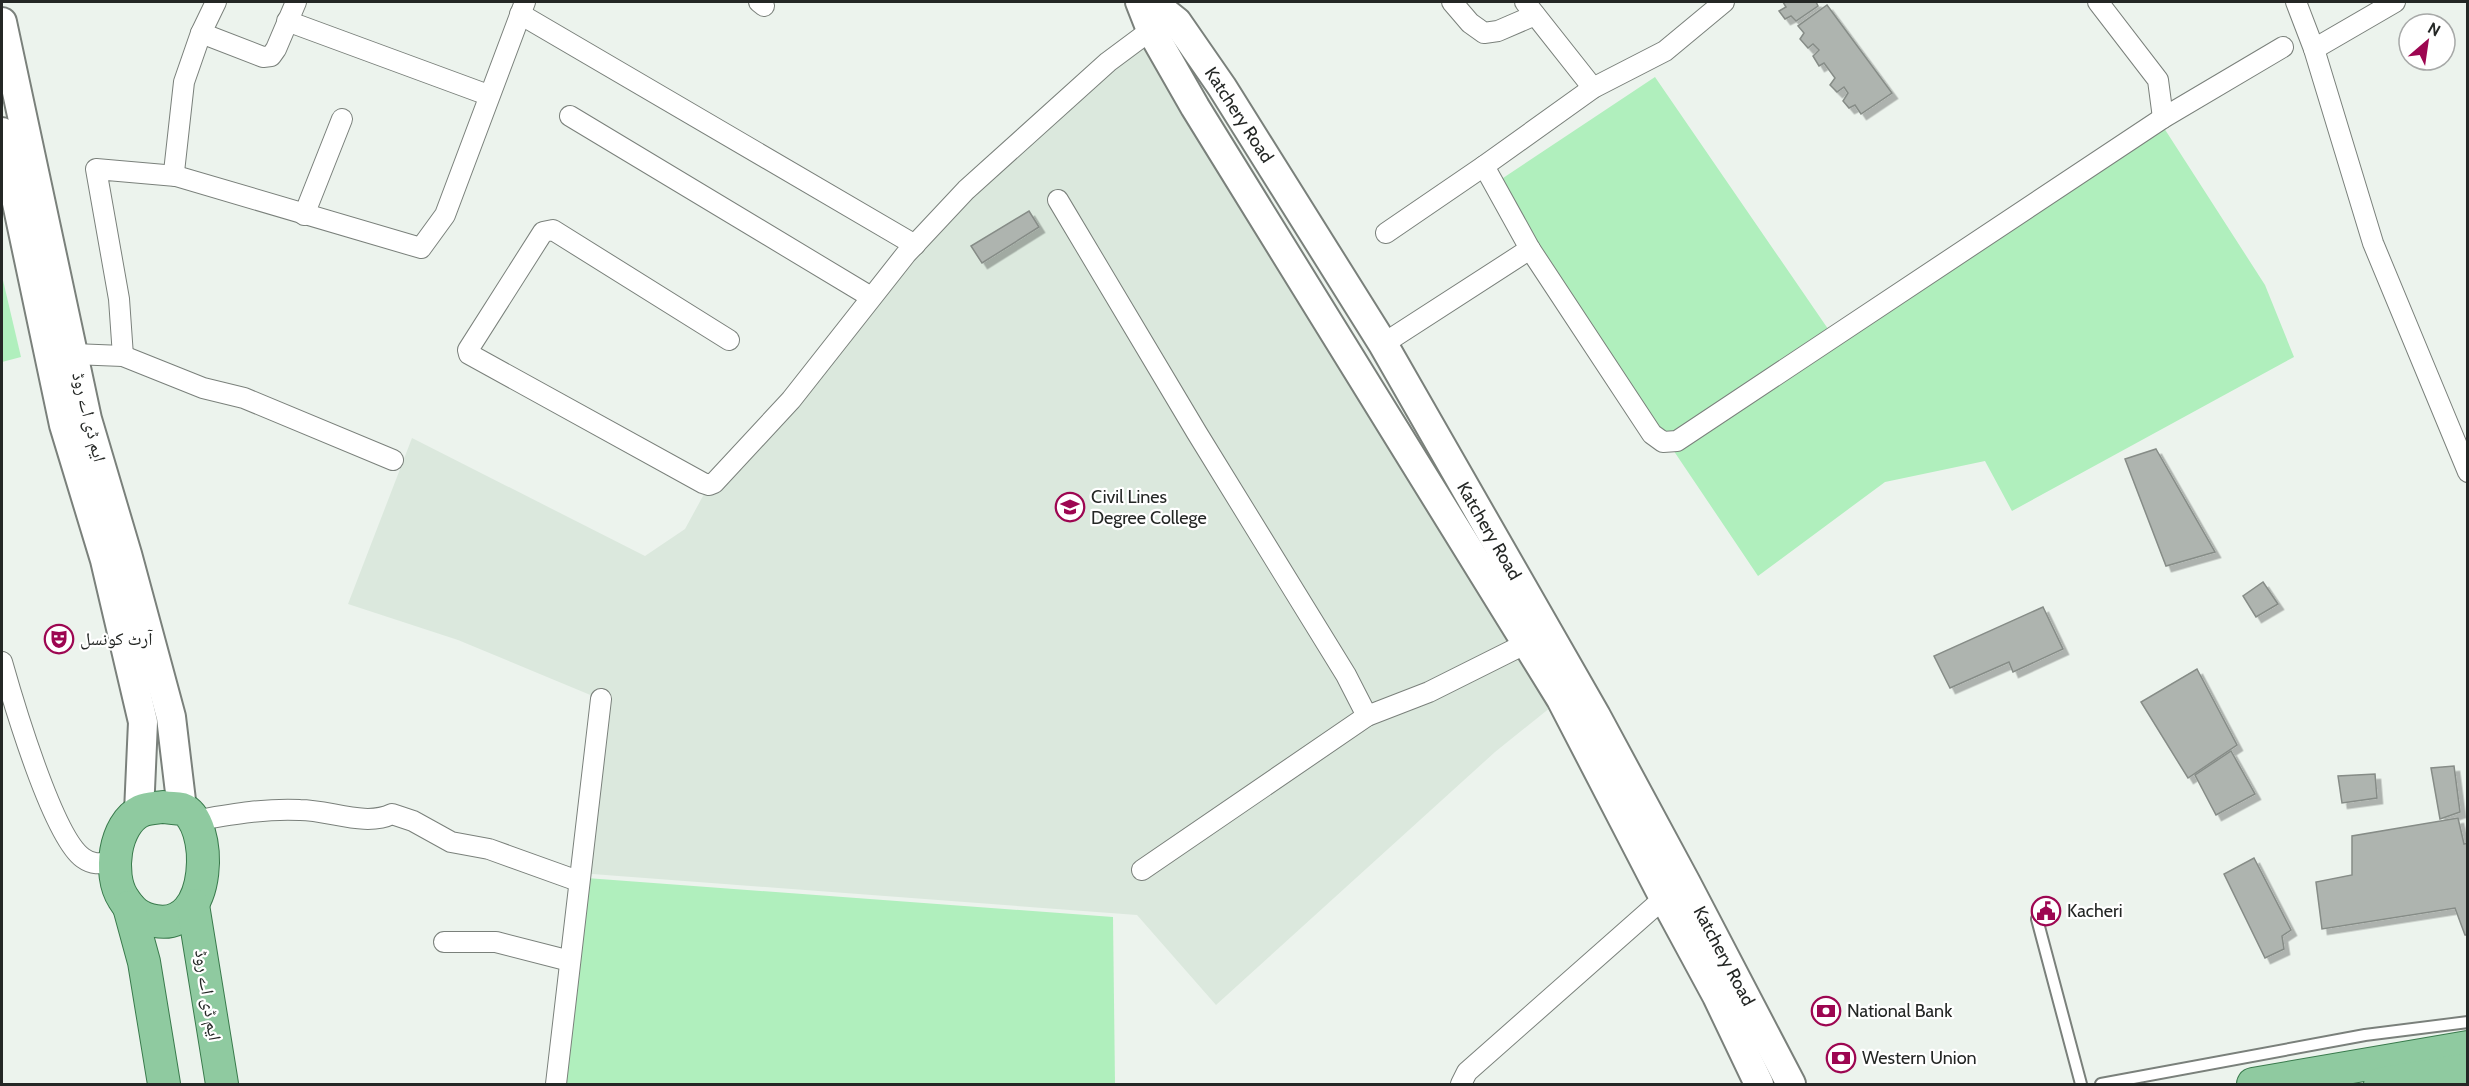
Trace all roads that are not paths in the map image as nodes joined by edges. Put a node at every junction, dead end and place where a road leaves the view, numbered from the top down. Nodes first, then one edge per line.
1 (216, 2) edge
2 (296, 2) edge
3 (1140, 2) edge
4 (1152, 2) edge
5 (1452, 2) edge
6 (1724, 2) edge
7 (2098, 2) edge
8 (2296, 2) edge
9 (2396, 2) edge
10 (522, 8) edge
11 (1530, 8) edge
12 (287, 21) junction
13 (2, 22) edge
14 (1151, 30) junction
15 (201, 33) junction
16 (2283, 46) dead end
17 (2314, 48) junction
18 (1222, 87) junction
19 (1593, 88) junction
20 (488, 95) junction
21 (1195, 107) junction
22 (570, 116) dead end
23 (2163, 118) junction
24 (342, 119) dead end
25 (2, 132) edge
26 (1484, 166) junction
27 (176, 176) junction
28 (1058, 200) dead end
29 (304, 214) junction
30 (1386, 233) dead end
31 (915, 245) junction
32 (1530, 249) junction
33 (1337, 270) junction
34 (1309, 288) junction
35 (872, 297) junction
36 (729, 340) dead end
37 (1383, 344) junction
38 (73, 354) junction
39 (123, 356) junction
40 (1434, 437) junction
41 (1410, 453) junction
42 (393, 460) dead end
43 (2468, 472) edge
44 (1537, 638) junction
45 (2, 662) edge
46 (601, 699) dead end
47 (7, 702) edge
48 (1366, 717) junction
49 (1586, 722) junction
50 (139, 812) junction
51 (188, 815) junction
52 (114, 861) junction
53 (1142, 870) dead end
54 (579, 881) junction
55 (1664, 898) junction
56 (185, 912) junction
57 (136, 913) junction
58 (2037, 919) dead end
59 (444, 942) dead end
60 (570, 961) junction
61 (2468, 1022) edge
62 (2468, 1047) edge
63 (2468, 1069) edge
64 (164, 1084) edge
65 (185, 1084) edge
66 (203, 1084) edge
67 (222, 1084) edge
68 (556, 1084) edge
69 (1461, 1084) edge
70 (1759, 1084) edge
71 (1791, 1084) edge
72 (2081, 1084) edge
73 (2101, 1084) edge
74 (2253, 1084) edge
75 (2380, 1084) edge

1 - 15 street
2 - 12 street
3 - 14 main road, Katchery Road
4 - 18 main road, Katchery Road
5 - 11 street
6 - 19 street
7 - 23 street
8 - 17 street
9 - 17 street
10 - 20 street
10 - 31 street
11 - 19 street
12 - 15 street
12 - 20 street
13 - 38 main road, ایم ڈی اے روڈ
14 - 21 main road, Katchery Road
14 - 31 street
15 - 27 street
16 - 23 street
17 - 43 street
18 - 21 main road
18 - 33 main road, Katchery Road
19 - 26 street
20 - 29 street
21 - 34 main road, Katchery Road
22 - 35 street
23 - 32 street
24 - 29 street
25 - 50 main road, ایم ڈی اے روڈ
26 - 30 street
26 - 32 street
27 - 29 street
27 - 39 street
28 - 48 street
31 - 35 street
32 - 37 street
33 - 34 main road
33 - 37 main road, Katchery Road
34 - 41 main road, Katchery Road
35 - 36 street
37 - 40 main road, Katchery Road
38 - 39 street
38 - 51 main road, ایم ڈی اے روڈ
39 - 42 street
40 - 41 main road
40 - 44 main road, Katchery Road
41 - 44 main road, Katchery Road
44 - 48 street
44 - 49 main road, Katchery Road
45 - 47 street
46 - 54 street
47 - 52 street
48 - 53 street
49 - 55 main road, Katchery Road
49 - 71 main road, Katchery Road
50 - 51 main road
50 - 52 main road
51 - 54 street
51 - 56 main road
52 - 57 main road
54 - 60 street
55 - 69 street
55 - 70 main road, Katchery Road
56 - 57 main road
56 - 66 main road, ایم ڈی اے روڈ
56 - 67 main road, ایم ڈی اے روڈ
57 - 64 main road
57 - 65 main road
58 - 72 lane
59 - 60 street
60 - 68 street
61 - 73 lane
62 - 74 main road
63 - 75 main road

